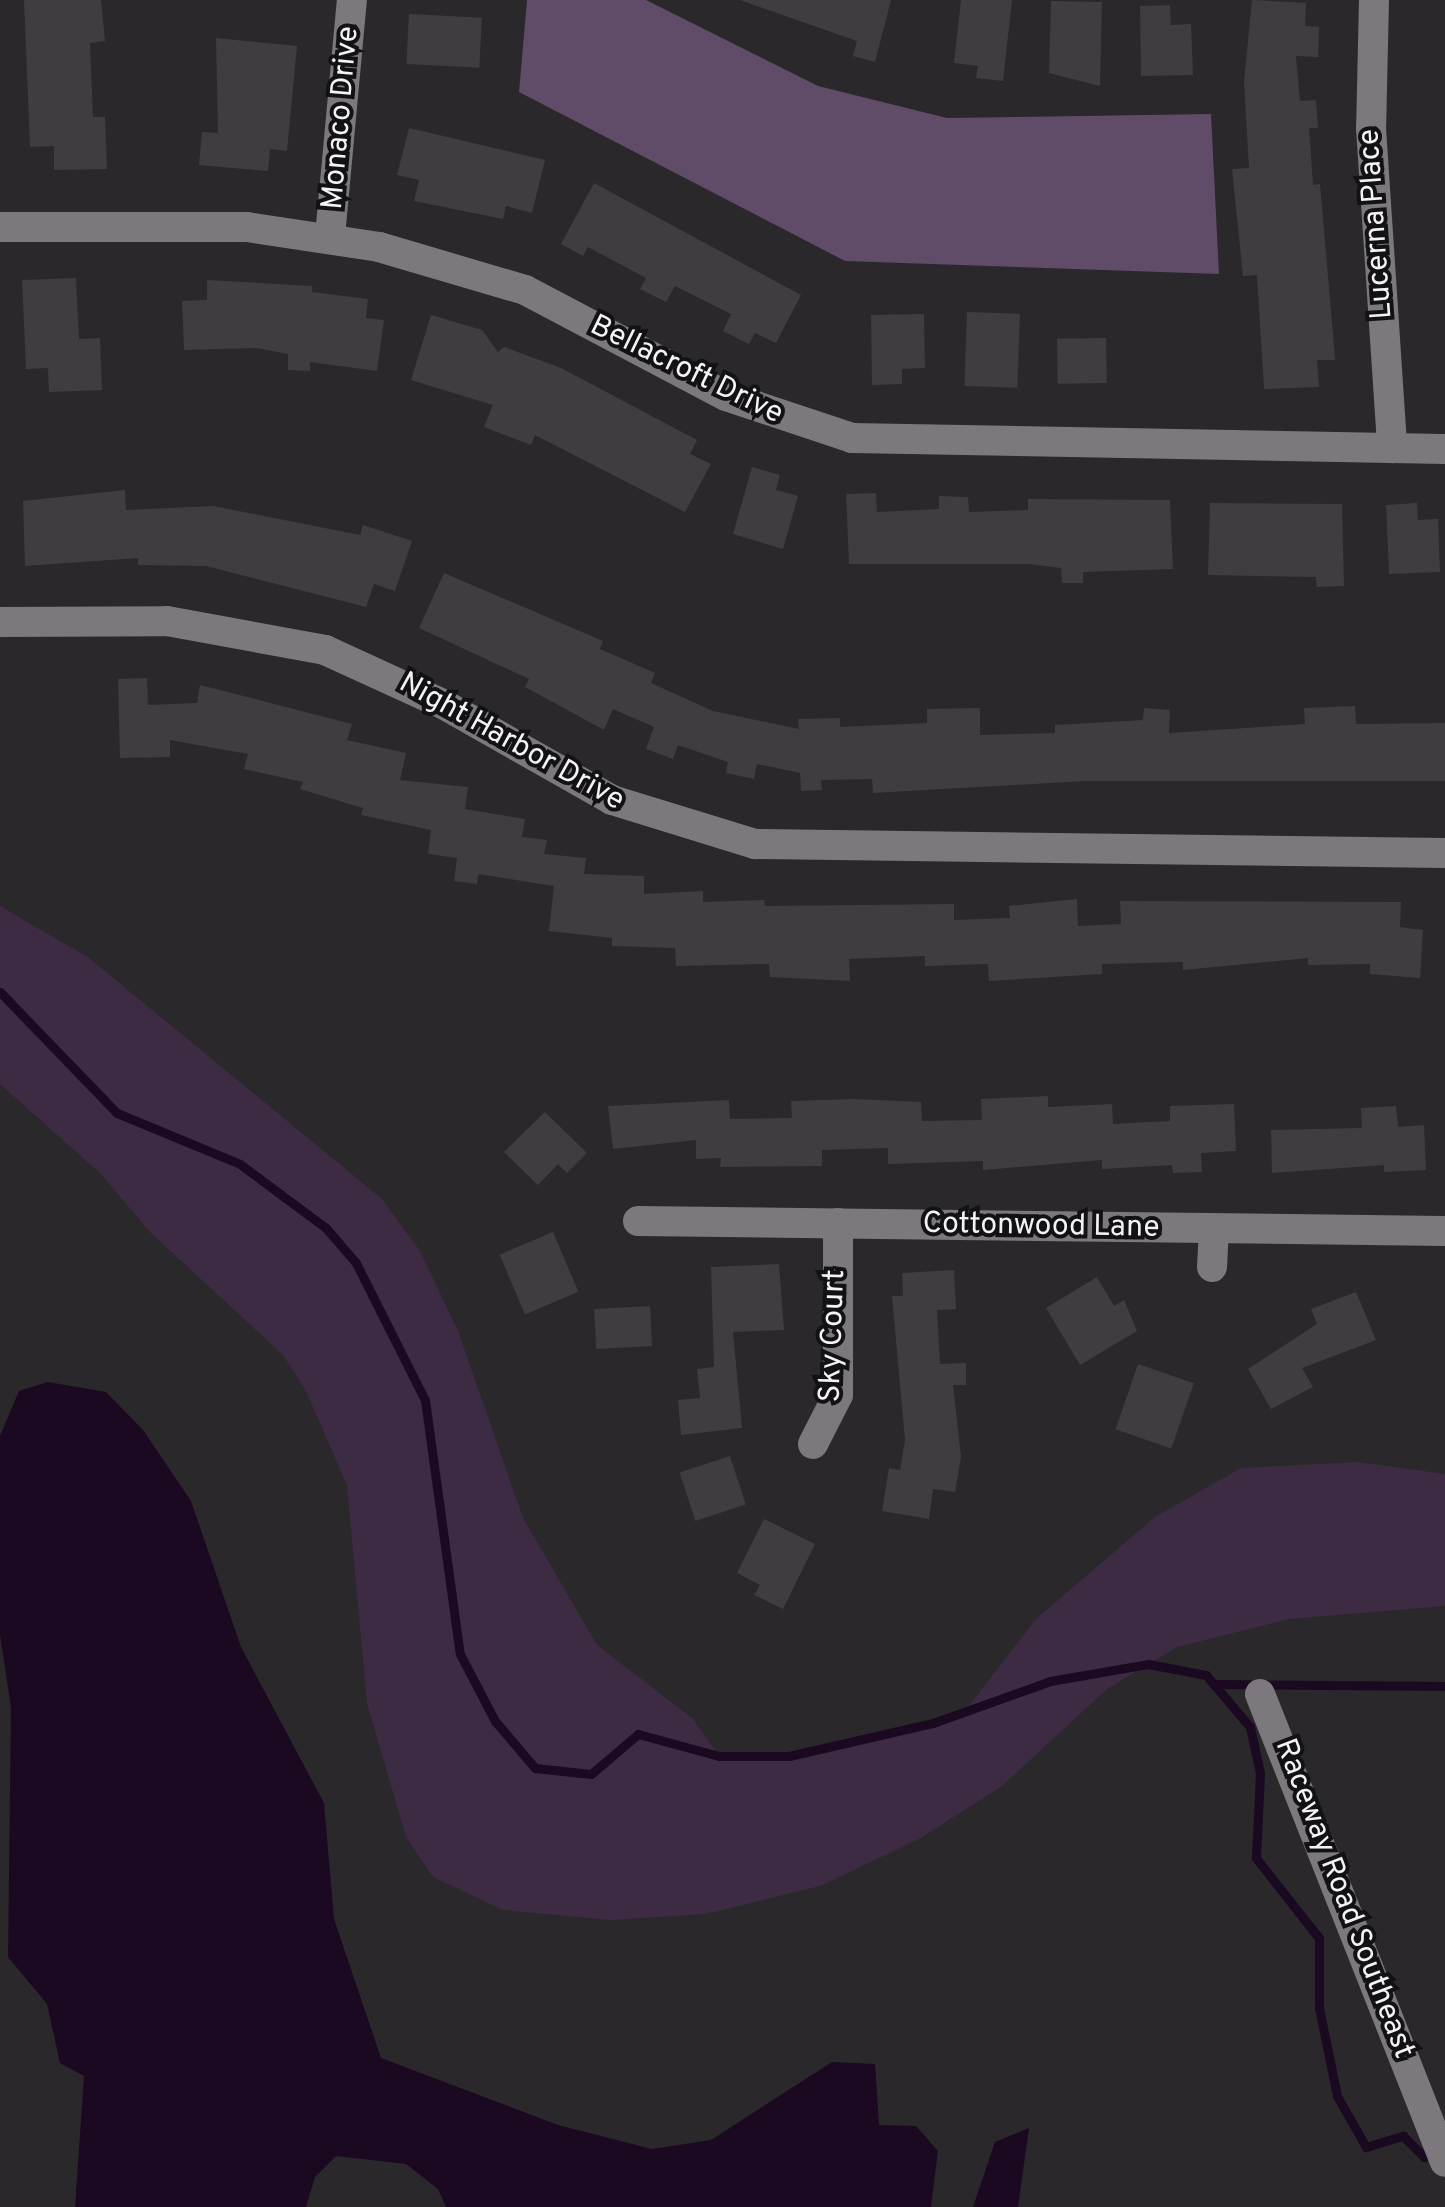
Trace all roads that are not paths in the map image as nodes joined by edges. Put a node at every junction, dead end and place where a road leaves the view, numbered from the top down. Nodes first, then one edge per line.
1 (352, 0) edge
2 (1374, 0) edge
3 (0, 227) edge
4 (330, 236) junction
5 (1392, 448) junction
6 (1445, 449) edge
7 (0, 622) edge
8 (1445, 853) edge
9 (638, 1221) dead end
10 (838, 1223) junction
11 (1214, 1230) junction
12 (1445, 1231) edge
13 (1212, 1268) dead end
14 (813, 1444) dead end
15 (1260, 1694) dead end
16 (1445, 2162) edge

1 - 4 street, Monaco Drive
2 - 5 street, Lucerna Place
3 - 4 street, Bellacroft Drive
4 - 5 street, Bellacroft Drive
5 - 6 street, Bellacroft Drive
7 - 8 street, Night Harbor Drive
9 - 10 street, Cottonwood Lane
10 - 11 street, Cottonwood Lane
10 - 14 street, Sky Court
11 - 12 street, Cottonwood Lane
11 - 13 street
15 - 16 street, Raceway Road Southeast

